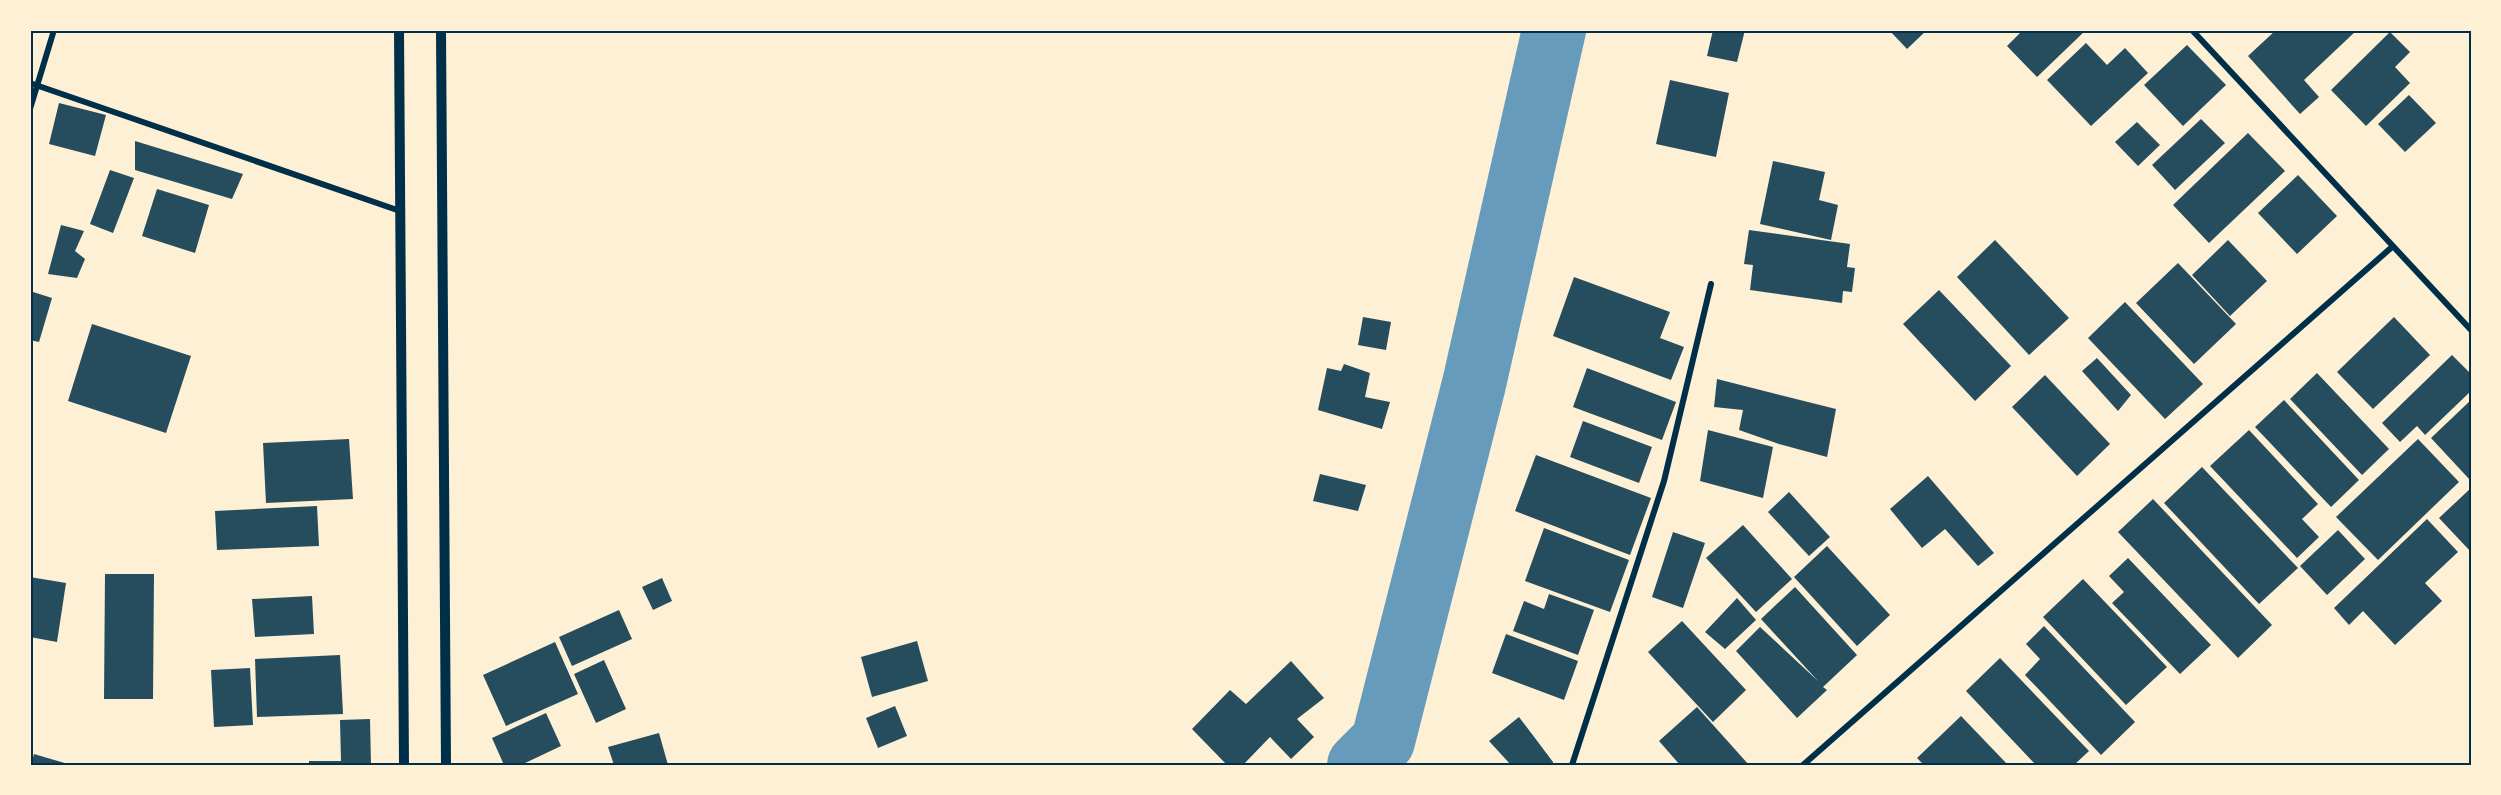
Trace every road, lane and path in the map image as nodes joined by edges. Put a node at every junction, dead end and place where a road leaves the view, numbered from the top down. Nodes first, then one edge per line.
1 (54, 30) edge
2 (399, 30) edge
3 (441, 30) edge
4 (2192, 30) edge
5 (30, 83) edge
6 (39, 85) junction
7 (30, 109) edge
8 (401, 212) junction
9 (2392, 247) junction
10 (1711, 284) dead end
11 (2471, 330) edge
12 (404, 765) edge
13 (446, 765) edge
14 (1572, 765) edge
15 (1803, 765) edge

1 - 6 street
2 - 8 street
3 - 13 street
4 - 9 street
5 - 6 street
6 - 7 street
6 - 8 street
8 - 12 street
9 - 11 street
9 - 15 street
10 - 14 street

